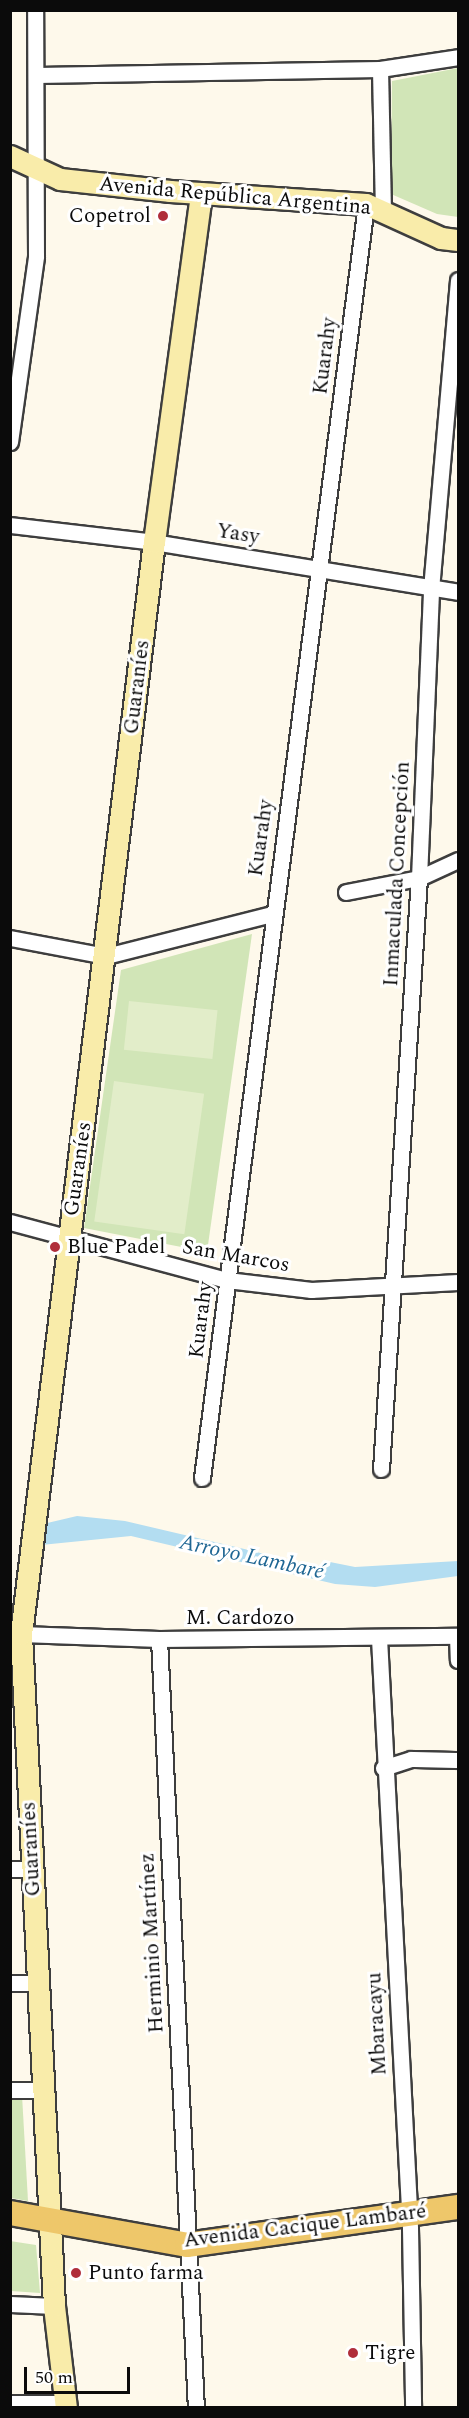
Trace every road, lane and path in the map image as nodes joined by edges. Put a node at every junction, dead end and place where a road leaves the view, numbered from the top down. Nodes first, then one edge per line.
1 (35, 10) edge
2 (459, 57) edge
3 (380, 69) junction
4 (37, 75) junction
5 (10, 156) edge
6 (38, 172) junction
7 (201, 193) junction
8 (374, 207) junction
9 (459, 240) edge
10 (459, 280) edge
11 (10, 442) edge
12 (10, 525) edge
13 (154, 542) junction
14 (318, 568) junction
15 (431, 589) junction
16 (459, 592) edge
17 (459, 860) edge
18 (419, 878) junction
19 (346, 892) dead end
20 (272, 914) junction
21 (10, 938) edge
22 (106, 956) junction
23 (10, 1222) edge
24 (69, 1240) junction
25 (227, 1280) junction
26 (459, 1282) edge
27 (391, 1285) junction
28 (381, 1469) dead end
29 (202, 1478) dead end
30 (21, 1634) junction
31 (458, 1636) edge
32 (379, 1638) junction
33 (159, 1639) junction
34 (459, 1660) edge
35 (19, 1755) edge
36 (459, 1760) edge
37 (383, 1768) junction
38 (10, 1869) edge
39 (33, 1869) junction
40 (10, 1983) edge
41 (38, 1983) junction
42 (10, 2090) edge
43 (44, 2090) junction
44 (459, 2208) edge
45 (10, 2213) edge
46 (409, 2221) junction
47 (459, 2222) edge
48 (10, 2226) edge
49 (51, 2227) junction
50 (188, 2250) junction
51 (10, 2304) edge
52 (54, 2306) junction
53 (10, 2403) edge
54 (66, 2405) edge
55 (196, 2408) edge
56 (413, 2408) edge

1 - 4 street
2 - 3 street
3 - 4 street
3 - 8 street, Kuarahy
4 - 6 street
5 - 6 street, Avenida República Argentina
6 - 7 street, Avenida República Argentina
6 - 11 street
7 - 8 street, Avenida República Argentina
7 - 13 street, Guaraníes
8 - 9 street, Avenida República Argentina
8 - 14 street, Kuarahy
10 - 15 street, Inmaculada Concepción
12 - 13 street, Yasy
13 - 14 street, Yasy
13 - 22 street, Guaraníes
14 - 15 street, Yasy
14 - 20 street, Kuarahy
15 - 16 street, Yasy
15 - 18 street, Inmaculada Concepción
17 - 18 street
18 - 19 street
18 - 27 street, Inmaculada Concepción
20 - 22 street
20 - 25 street, Kuarahy
21 - 22 street
22 - 24 street, Guaraníes
23 - 24 street, San Marcos
24 - 25 street, San Marcos
24 - 30 street, Guaraníes
25 - 27 street, San Marcos
25 - 29 street, Kuarahy
26 - 27 street, San Marcos
27 - 28 street, Inmaculada Concepción
30 - 33 street, M. Cardozo
30 - 35 street, Guaraníes
31 - 32 street, M. Cardozo
31 - 34 street
32 - 33 street, M. Cardozo
32 - 37 street, Mbaracayu
33 - 50 street, Herminio Martínez
35 - 39 street, Guaraníes
36 - 37 street
37 - 46 street, Mbaracayu
38 - 39 street
39 - 41 street, Guaraníes
40 - 41 street
41 - 43 street, Guaraníes
42 - 43 street
43 - 49 street, Guaraníes
44 - 46 main road, Avenida Cacique Lambaré
45 - 49 main road, Avenida Cacique Lambaré
46 - 47 main road, Avenida Cacique Lambaré
46 - 50 main road, Avenida Cacique Lambaré
46 - 56 street, Mbaracayu
48 - 49 main road, Avenida Cacique Lambaré
49 - 50 main road, Avenida Cacique Lambaré
49 - 52 street, Guaraníes
50 - 55 street, Herminio Martínez
51 - 52 street
52 - 54 street, Guaraníes
53 - 54 street

